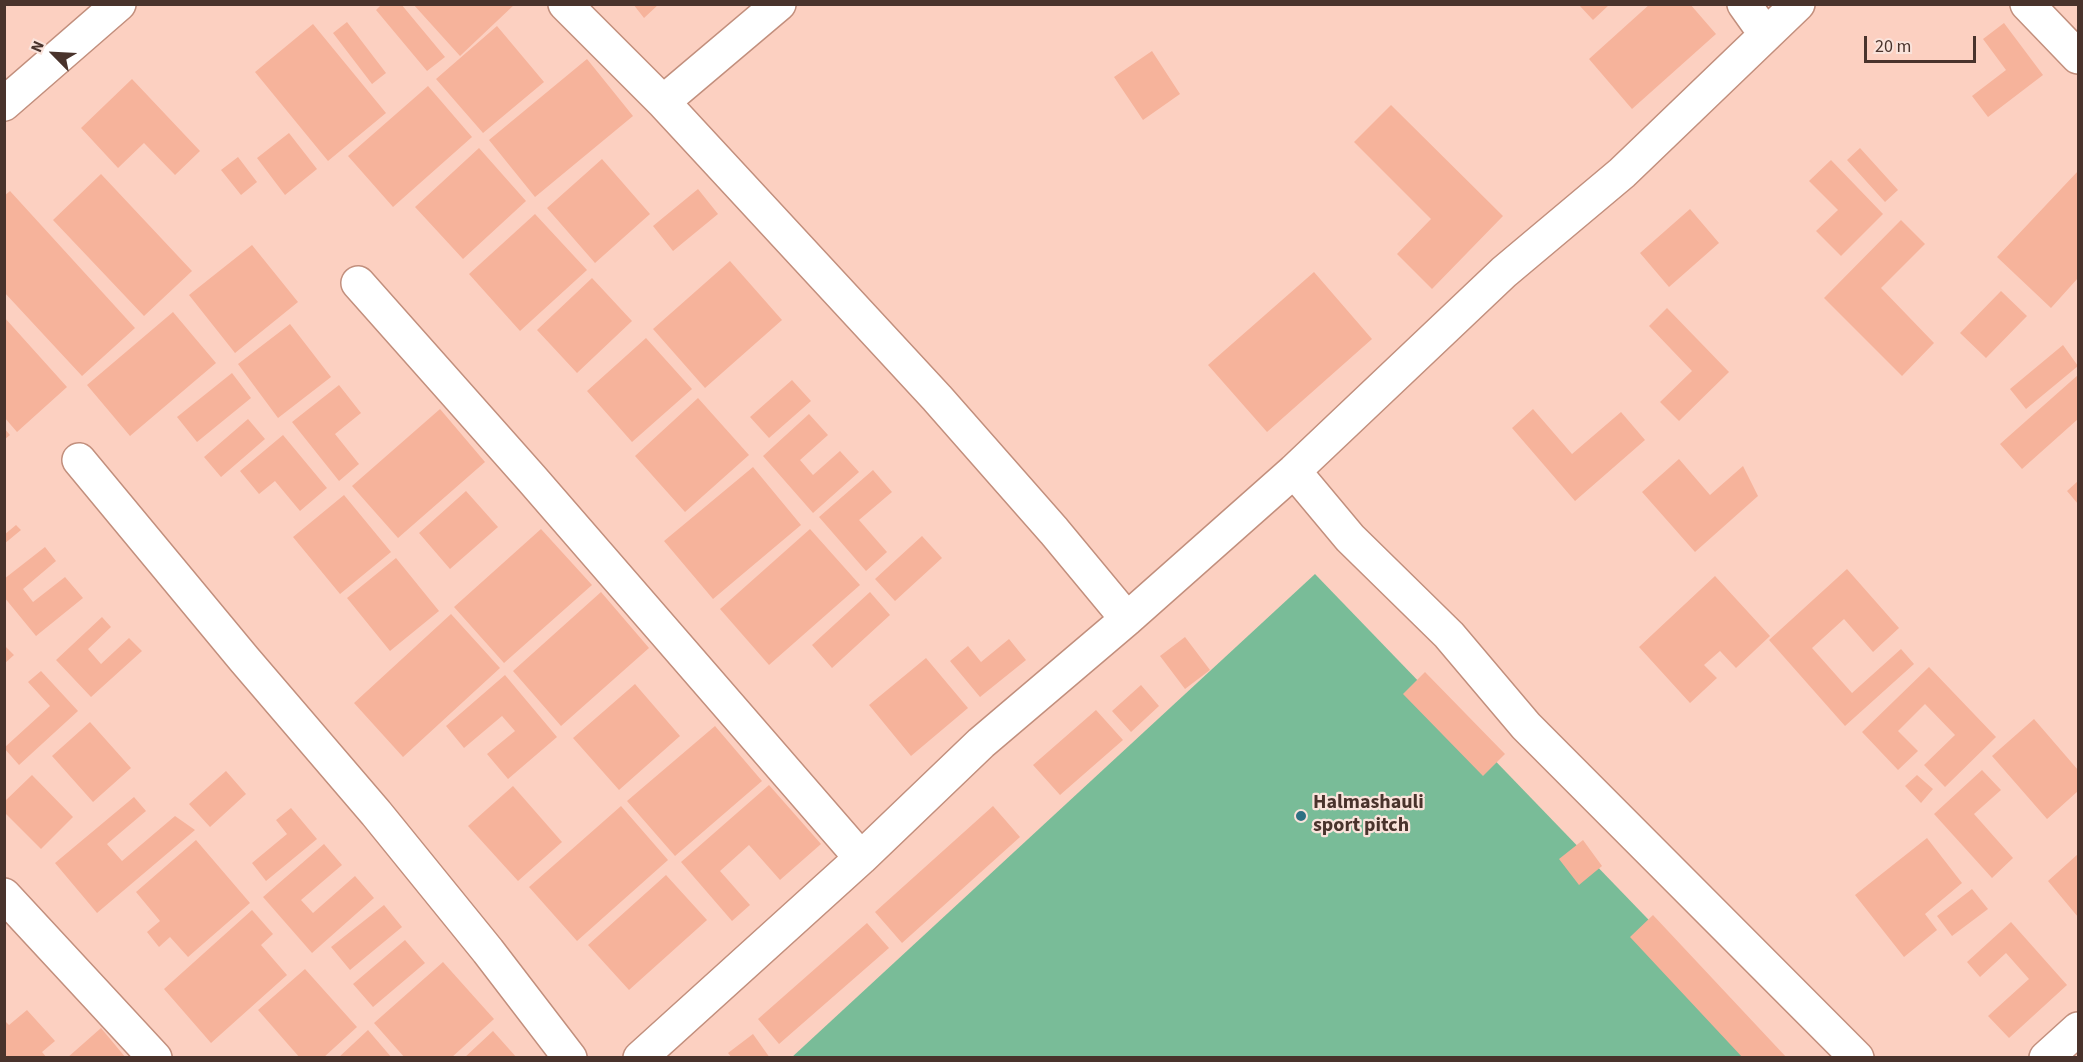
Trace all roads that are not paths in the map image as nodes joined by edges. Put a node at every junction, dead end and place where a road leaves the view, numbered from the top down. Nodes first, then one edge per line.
1 (120, 4) edge
2 (565, 4) edge
3 (778, 4) edge
4 (1744, 4) edge
5 (1798, 4) edge
6 (2027, 4) edge
7 (1766, 35) junction
8 (2079, 57) edge
9 (663, 102) junction
10 (4, 104) edge
11 (358, 283) dead end
12 (79, 459) dead end
13 (1294, 471) junction
14 (1127, 619) junction
15 (861, 858) junction
16 (4, 895) edge
17 (2079, 1029) edge
18 (155, 1058) edge
19 (570, 1058) edge
20 (640, 1058) edge
21 (1857, 1058) edge
22 (2046, 1058) edge

1 - 10 street
2 - 9 street
3 - 9 street
4 - 7 street
5 - 7 street
6 - 8 street
7 - 13 street
9 - 14 street
11 - 15 street
12 - 19 street
13 - 14 street
13 - 21 street
14 - 15 street
15 - 20 street
16 - 18 street
17 - 22 street

